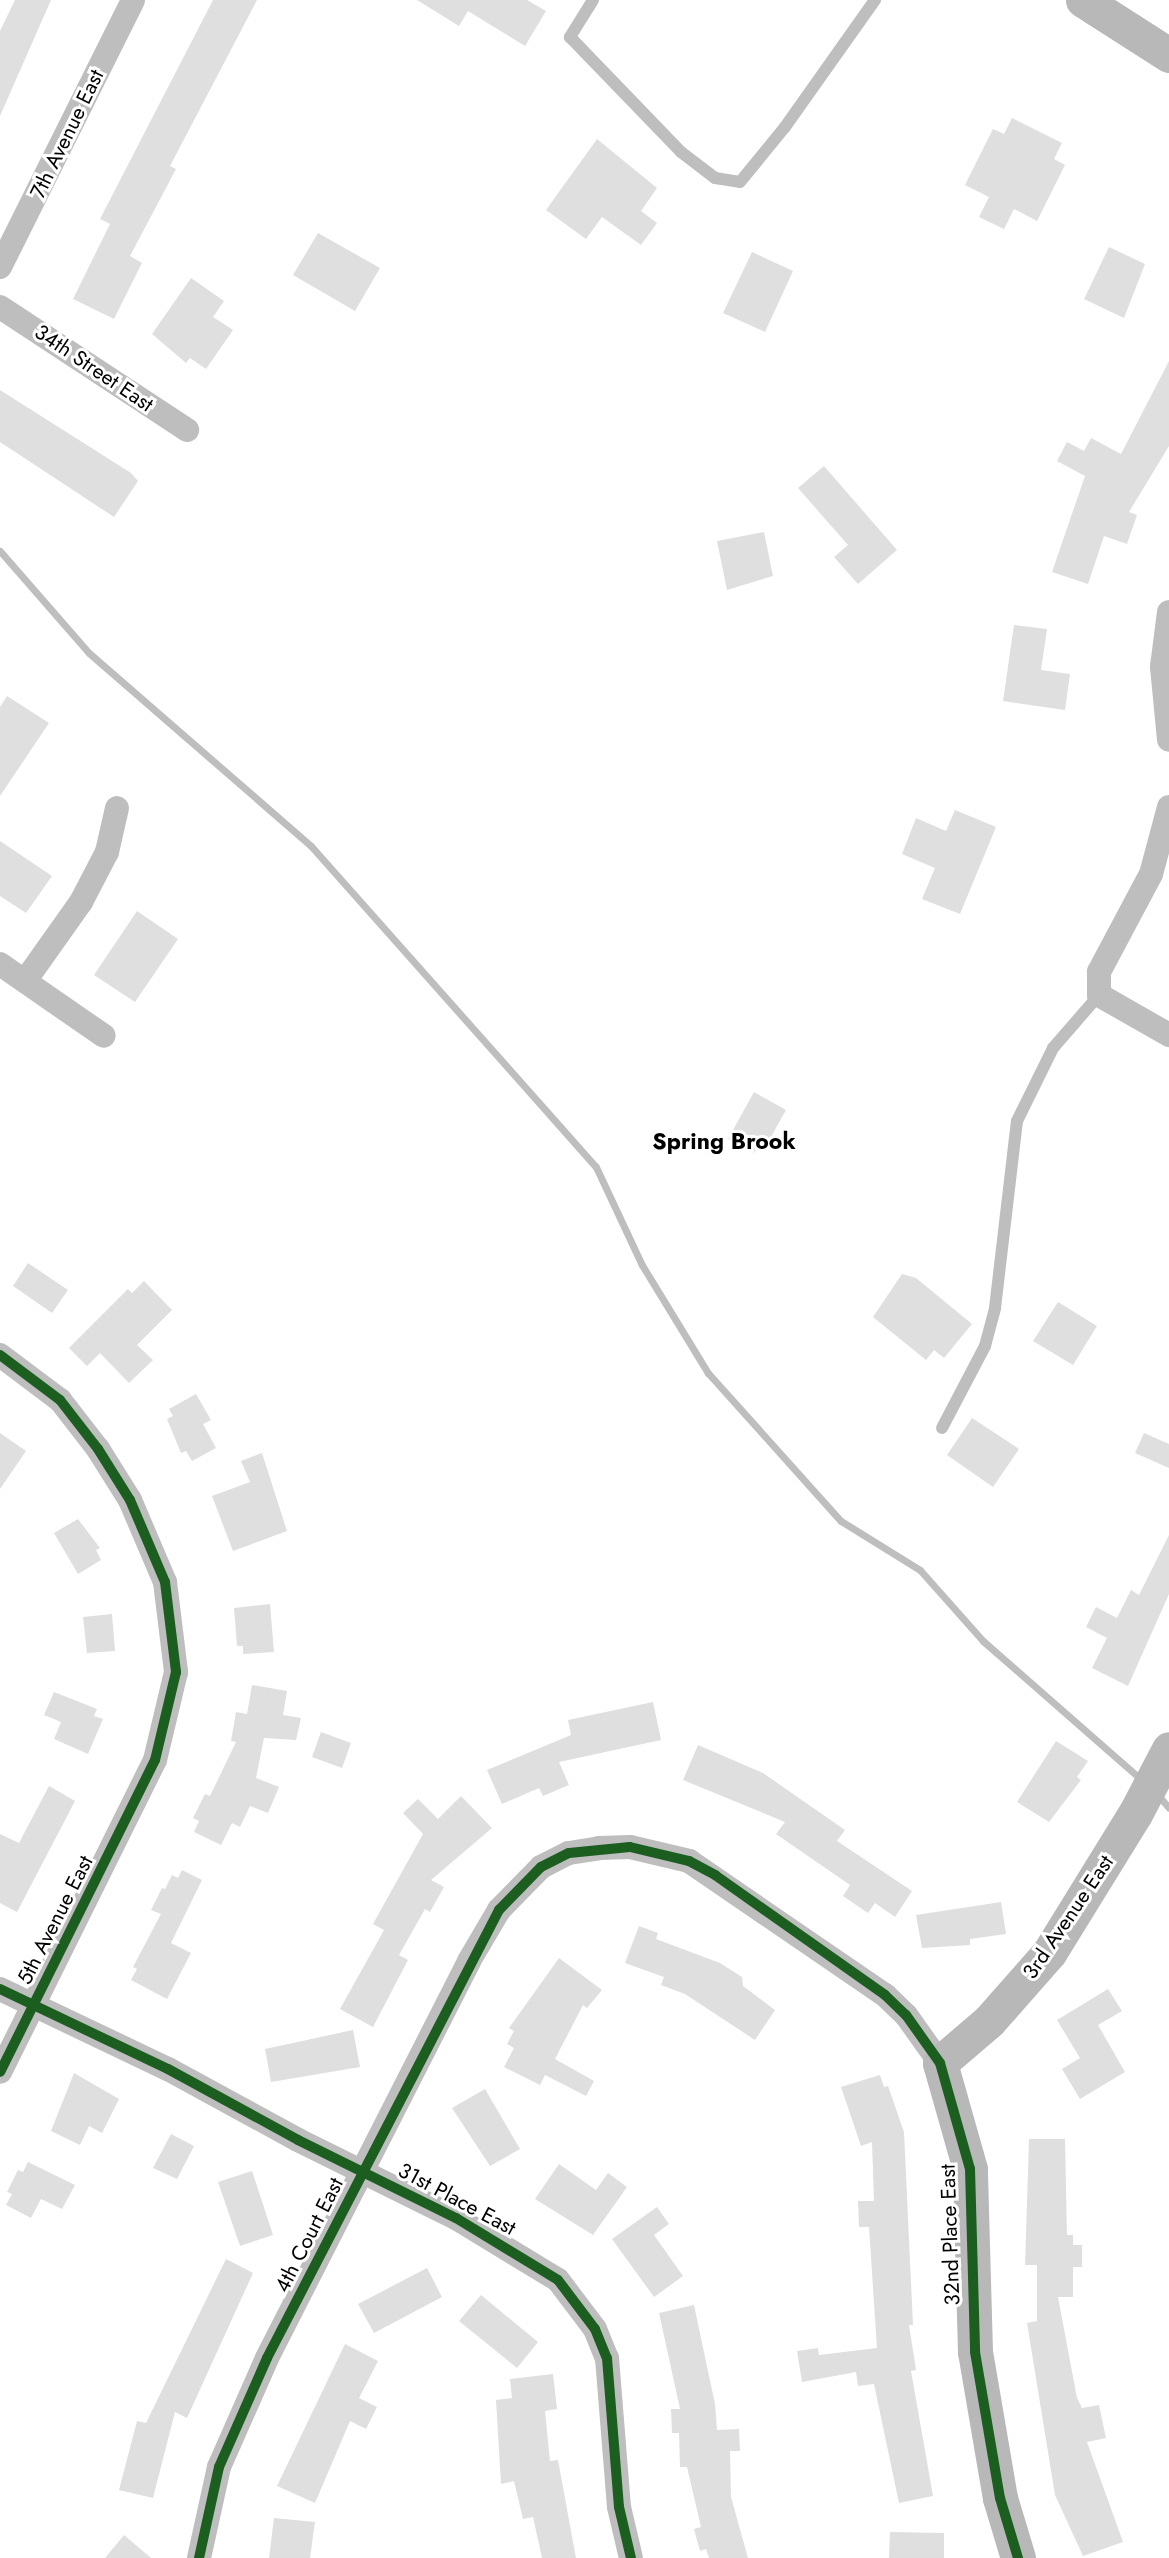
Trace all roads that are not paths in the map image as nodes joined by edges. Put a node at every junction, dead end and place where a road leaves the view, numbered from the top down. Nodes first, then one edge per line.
1 (133, 0) edge
2 (593, 0) edge
3 (875, 0) edge
4 (1083, 0) edge
5 (1169, 55) edge
6 (0, 267) edge
7 (0, 307) edge
8 (187, 430) dead end
9 (1169, 612) edge
10 (1169, 740) edge
11 (1169, 807) edge
12 (117, 808) dead end
13 (0, 964) edge
14 (25, 981) junction
15 (1099, 995) junction
16 (1169, 1035) edge
17 (104, 1036) dead end
18 (0, 1355) edge
19 (942, 1428) dead end
20 (1165, 1756) edge
21 (569, 1853) joint
22 (0, 1989) edge
23 (34, 2004) junction
24 (940, 2063) junction
25 (0, 2072) edge
26 (363, 2172) junction
27 (199, 2558) edge
28 (631, 2558) edge
29 (1018, 2558) edge

1 - 6 street, 7th Avenue East
2 - 3 lane
4 - 5 street
7 - 8 street, 34th Street East
9 - 10 street
11 - 15 street
12 - 14 street
13 - 14 street
14 - 17 street
15 - 16 street
15 - 19 lane
18 - 23 street, 5th Avenue East
20 - 24 street, 3rd Avenue East
21 - 24 street, 32nd Place East
21 - 26 street, 4th Court East
22 - 23 street, 31st Place East
23 - 25 street, 5th Avenue East
23 - 26 street, 31st Place East
24 - 29 street, 32nd Place East
26 - 27 street, 4th Court East
26 - 28 street, 31st Place East

